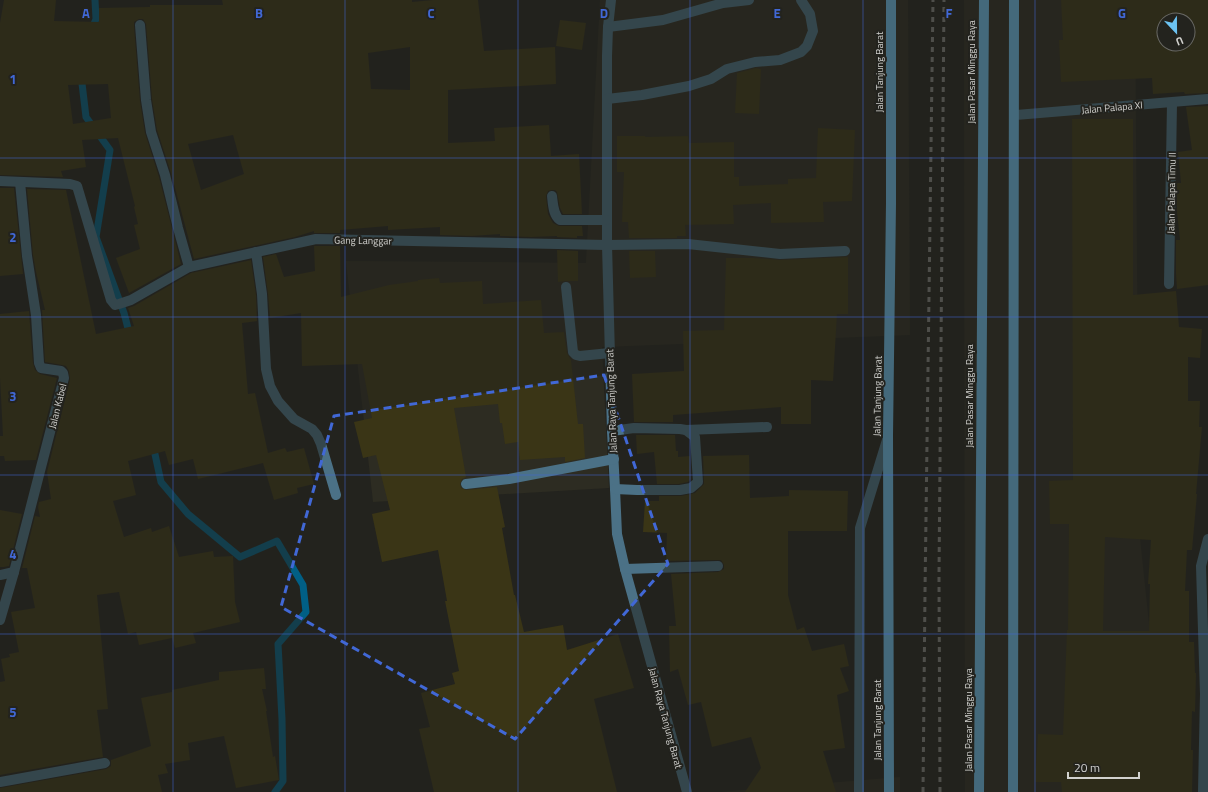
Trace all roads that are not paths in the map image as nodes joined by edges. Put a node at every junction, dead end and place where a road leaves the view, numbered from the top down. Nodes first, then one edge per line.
1 (611, 0) edge
2 (749, 0) edge
3 (801, 0) edge
4 (891, 0) edge
5 (984, 0) edge
6 (1014, 0) edge
7 (140, 25) dead end
8 (608, 27) junction
9 (607, 99) junction
10 (1208, 99) edge
11 (1172, 102) junction
12 (1015, 115) junction
13 (0, 181) edge
14 (20, 182) junction
15 (552, 196) dead end
16 (606, 220) junction
17 (607, 244) junction
18 (845, 251) dead end
19 (256, 252) junction
20 (189, 267) junction
21 (1169, 284) dead end
22 (566, 286) dead end
23 (610, 353) junction
24 (767, 427) dead end
25 (686, 430) junction
26 (612, 431) junction
27 (888, 435) junction
28 (614, 459) junction
29 (466, 484) dead end
30 (615, 489) junction
31 (336, 495) dead end
32 (1208, 539) edge
33 (718, 566) dead end
34 (626, 569) junction
35 (14, 572) junction
36 (0, 575) edge
37 (0, 620) edge
38 (105, 763) dead end
39 (0, 782) edge
40 (687, 792) edge
41 (859, 792) edge
42 (889, 792) edge
43 (979, 792) edge
44 (1013, 792) edge
45 (1203, 792) edge

1 - 8 street, Jalan Raya Tanjung Barat
2 - 8 street
3 - 9 street
4 - 27 main road, Jalan Tanjung Barat
5 - 43 main road, Jalan Pasar Minggu Raya
6 - 12 main road
7 - 20 street
8 - 9 street, Jalan Raya Tanjung Barat
9 - 16 street, Jalan Raya Tanjung Barat
10 - 11 street, Jalan Palapa XI
11 - 12 street, Jalan Palapa XI
11 - 21 street, Jalan Palapa Timu II
12 - 44 main road
13 - 14 street
14 - 20 street, Gang Langgar
14 - 35 street, Jalan Kabel
15 - 16 street
16 - 17 street, Jalan Raya Tanjung Barat
17 - 18 street, Gang Langgar
17 - 19 street, Gang Langgar
17 - 23 street, Jalan Raya Tanjung Barat
19 - 20 street, Gang Langgar
19 - 31 street
22 - 23 street
23 - 26 street, Jalan Raya Tanjung Barat
24 - 25 street
25 - 26 street
25 - 30 street
26 - 28 street, Jalan Raya Tanjung Barat
27 - 41 street
27 - 42 main road, Jalan Tanjung Barat
28 - 29 street
28 - 30 street, Jalan Raya Tanjung Barat
30 - 34 street, Jalan Raya Tanjung Barat
32 - 45 street
33 - 34 street
34 - 40 street, Jalan Raya Tanjung Barat
35 - 36 street
35 - 37 street, Jalan Kabel
38 - 39 street

